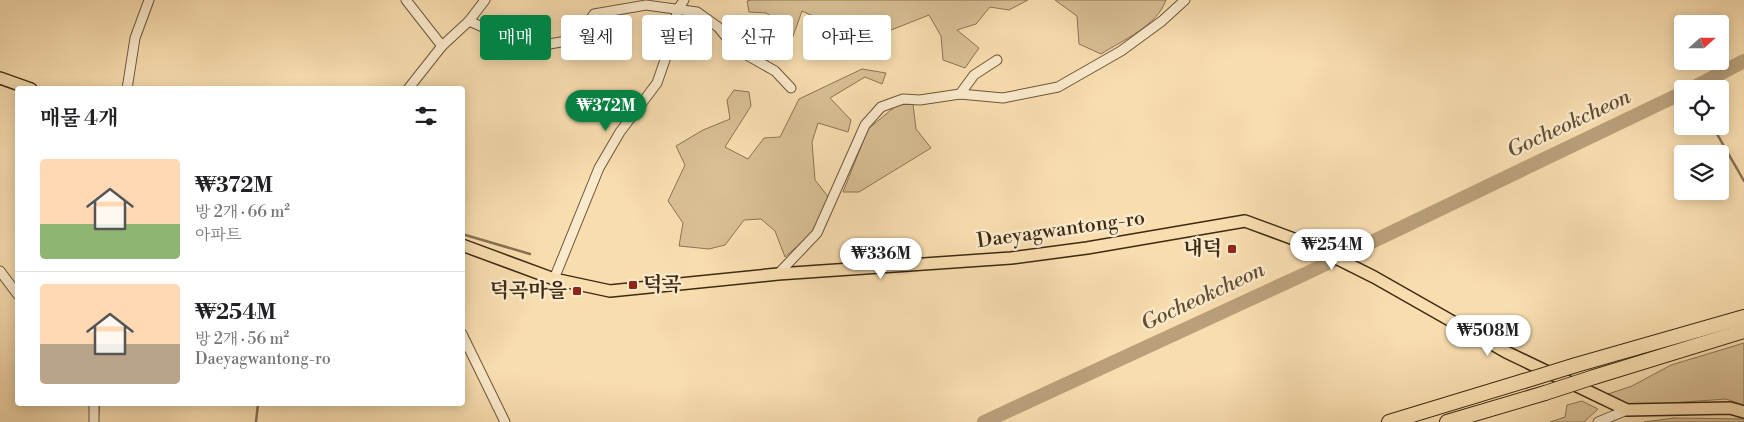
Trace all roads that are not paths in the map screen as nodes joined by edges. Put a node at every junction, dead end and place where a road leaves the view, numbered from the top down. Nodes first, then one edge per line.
1 (149, 0) edge
2 (486, 0) edge
3 (684, 0) edge
4 (1185, 0) edge
5 (411, 2) edge
6 (646, 2) edge
7 (678, 9) junction
8 (469, 20) junction
9 (442, 46) junction
10 (996, 60) dead end
11 (0, 78) edge
12 (23, 86) edge
13 (127, 86) edge
14 (410, 86) edge
15 (791, 88) dead end
16 (960, 94) junction
17 (465, 246) edge
18 (0, 271) edge
19 (778, 274) junction
20 (554, 278) junction
21 (15, 291) edge
22 (1744, 317) edge
23 (1744, 331) edge
24 (465, 340) edge
25 (94, 406) edge
26 (1626, 410) junction
27 (1744, 412) edge
28 (94, 422) edge
29 (506, 422) edge
30 (1389, 422) edge
31 (1447, 422) edge
32 (1598, 422) edge

1 - 13 street
2 - 8 street
3 - 7 street
4 - 16 street
5 - 9 street
6 - 7 street
6 - 8 street
7 - 15 street
7 - 20 street
8 - 9 street
9 - 14 street
10 - 16 street
11 - 12 main road
16 - 19 street
17 - 20 main road, Daeyagwantong-ro
18 - 21 street
19 - 20 main road, Daeyagwantong-ro
19 - 26 main road, Daeyagwantong-ro
22 - 30 highway, bridge
23 - 31 highway, bridge
24 - 29 street
25 - 28 street
26 - 27 main road
26 - 32 street

